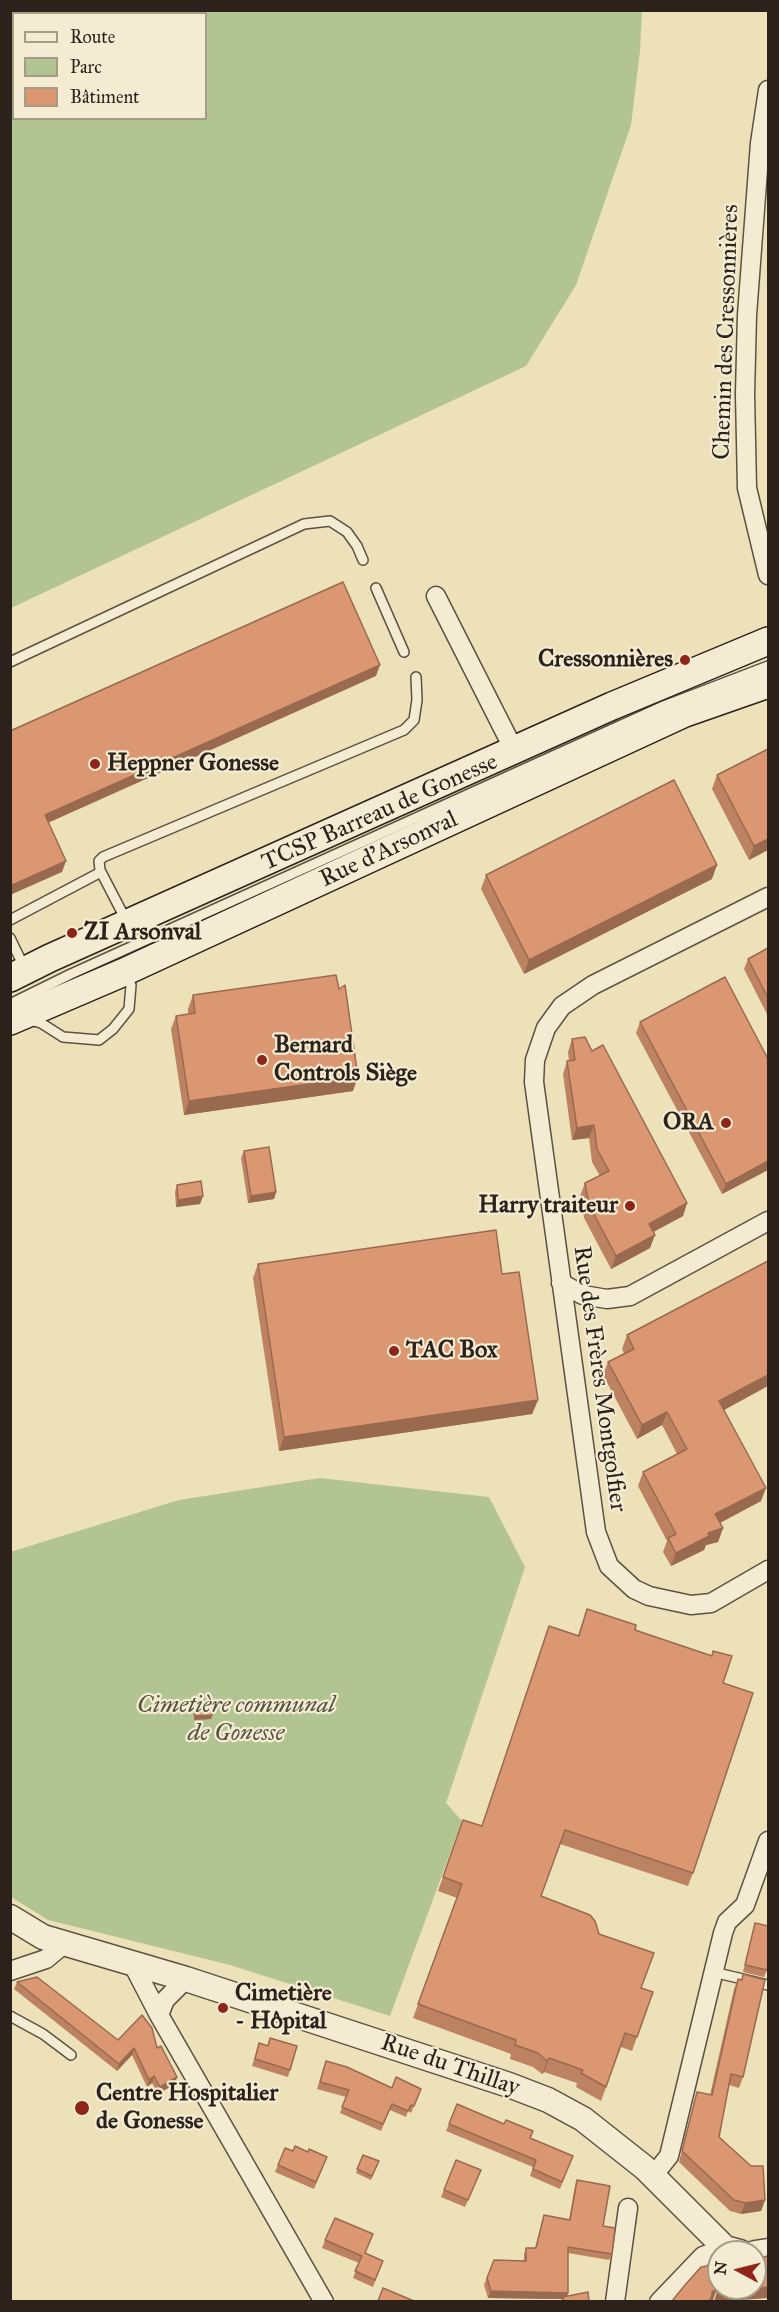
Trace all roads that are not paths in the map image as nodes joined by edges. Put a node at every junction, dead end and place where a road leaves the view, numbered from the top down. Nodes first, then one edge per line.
1 (768, 90) edge
2 (363, 560) dead end
3 (768, 575) edge
4 (376, 588) dead end
5 (436, 596) dead end
6 (768, 641) edge
7 (405, 652) dead end
8 (10, 662) edge
9 (768, 666) edge
10 (416, 677) dead end
11 (768, 684) edge
12 (514, 750) junction
13 (101, 872) junction
14 (768, 897) edge
15 (10, 920) edge
16 (128, 924) junction
17 (10, 938) edge
18 (122, 972) junction
19 (18, 974) edge
20 (13, 1014) edge
21 (768, 1221) edge
22 (561, 1283) junction
23 (768, 1570) edge
24 (768, 1841) edge
25 (10, 1917) edge
26 (64, 1944) junction
27 (131, 1961) junction
28 (10, 1971) edge
29 (713, 1972) junction
30 (186, 1979) junction
31 (768, 1985) edge
32 (159, 2015) junction
33 (10, 2016) edge
34 (71, 2055) dead end
35 (653, 2176) junction
36 (628, 2208) dead end
37 (721, 2240) edge
38 (707, 2255) edge
39 (324, 2301) edge
40 (615, 2301) edge
41 (659, 2301) edge

1 - 3 street, Chemin des Cressonnières
2 - 8 lane
4 - 7 lane
5 - 12 street
6 - 12 main road, Rue d'Arsonval
9 - 20 lane, TCSP Barreau de Gonesse
10 - 13 lane
11 - 18 main road, Rue d'Arsonval
12 - 16 main road, Rue d'Arsonval
13 - 15 lane
13 - 16 lane
14 - 22 street, Rue des Frères Montgolfier
16 - 19 main road, Rue d'Arsonval
17 - 19 lane
18 - 20 main road, Rue d'Arsonval
18 - 20 lane
21 - 22 street
22 - 23 street, Rue des Frères Montgolfier
24 - 29 street
25 - 26 street, Rue du Thillay
26 - 27 street, Rue du Thillay
26 - 28 street
27 - 30 street, Rue du Thillay
27 - 32 street
29 - 31 lane
29 - 35 street
30 - 32 street
30 - 35 street, Rue du Thillay
32 - 39 street
33 - 34 lane
35 - 37 street, Rue du Thillay
36 - 40 street
38 - 41 street

